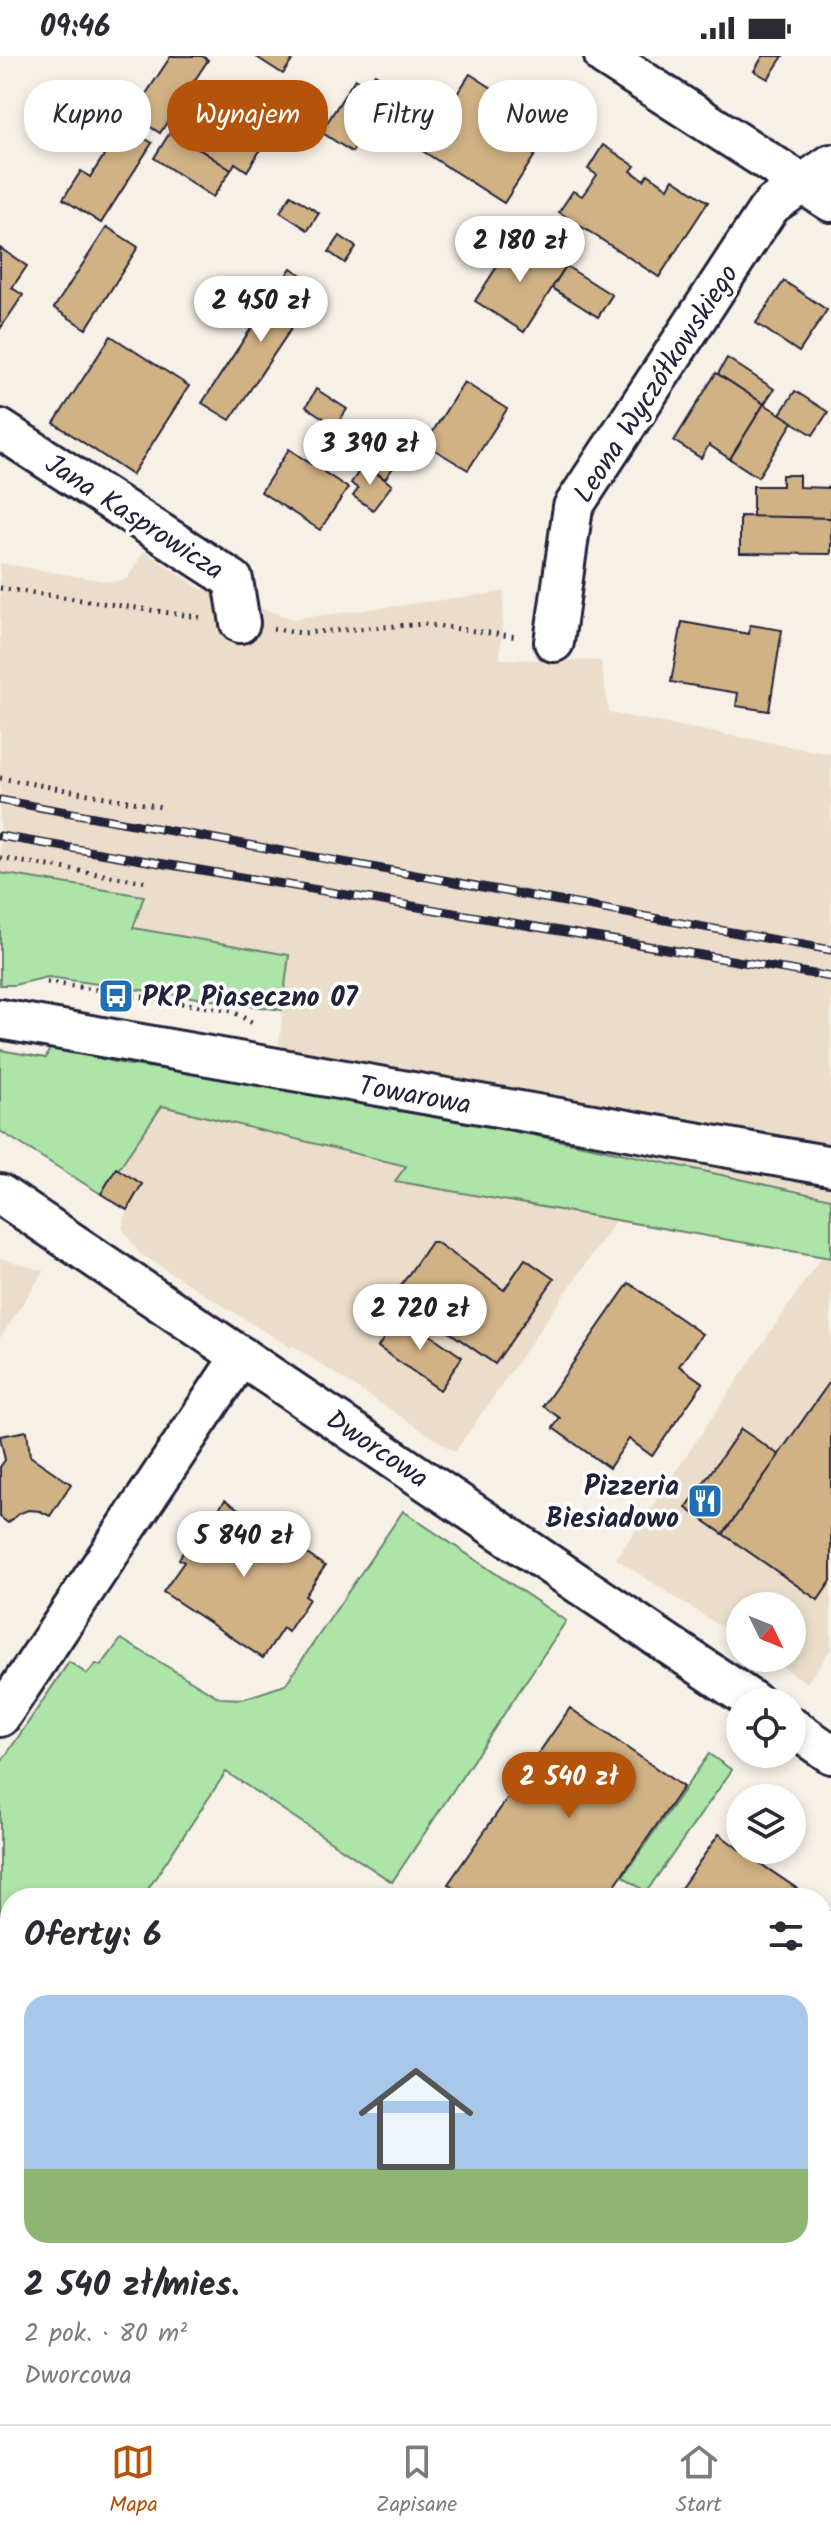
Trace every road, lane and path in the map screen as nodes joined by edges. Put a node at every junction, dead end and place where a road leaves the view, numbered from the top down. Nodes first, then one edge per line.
1 (604, 56) edge
2 (822, 183) edge
3 (0, 429) edge
4 (240, 623) dead end
5 (554, 642) dead end
6 (0, 778) edge
7 (161, 807) dead end
8 (0, 858) edge
9 (147, 882) dead end
10 (0, 1019) edge
11 (831, 1166) edge
12 (0, 1194) edge
13 (241, 1356) junction
14 (733, 1688) edge
15 (0, 1717) edge
16 (806, 1737) edge
17 (831, 1754) edge

1 - 2 street
2 - 5 street, Leona Wyczółkowskiego
3 - 4 street, Jana Kasprowicza
6 - 7 path
8 - 9 path
10 - 11 street, Towarowa
12 - 13 street, Dworcowa
13 - 14 street, Dworcowa
13 - 15 street
16 - 17 street

